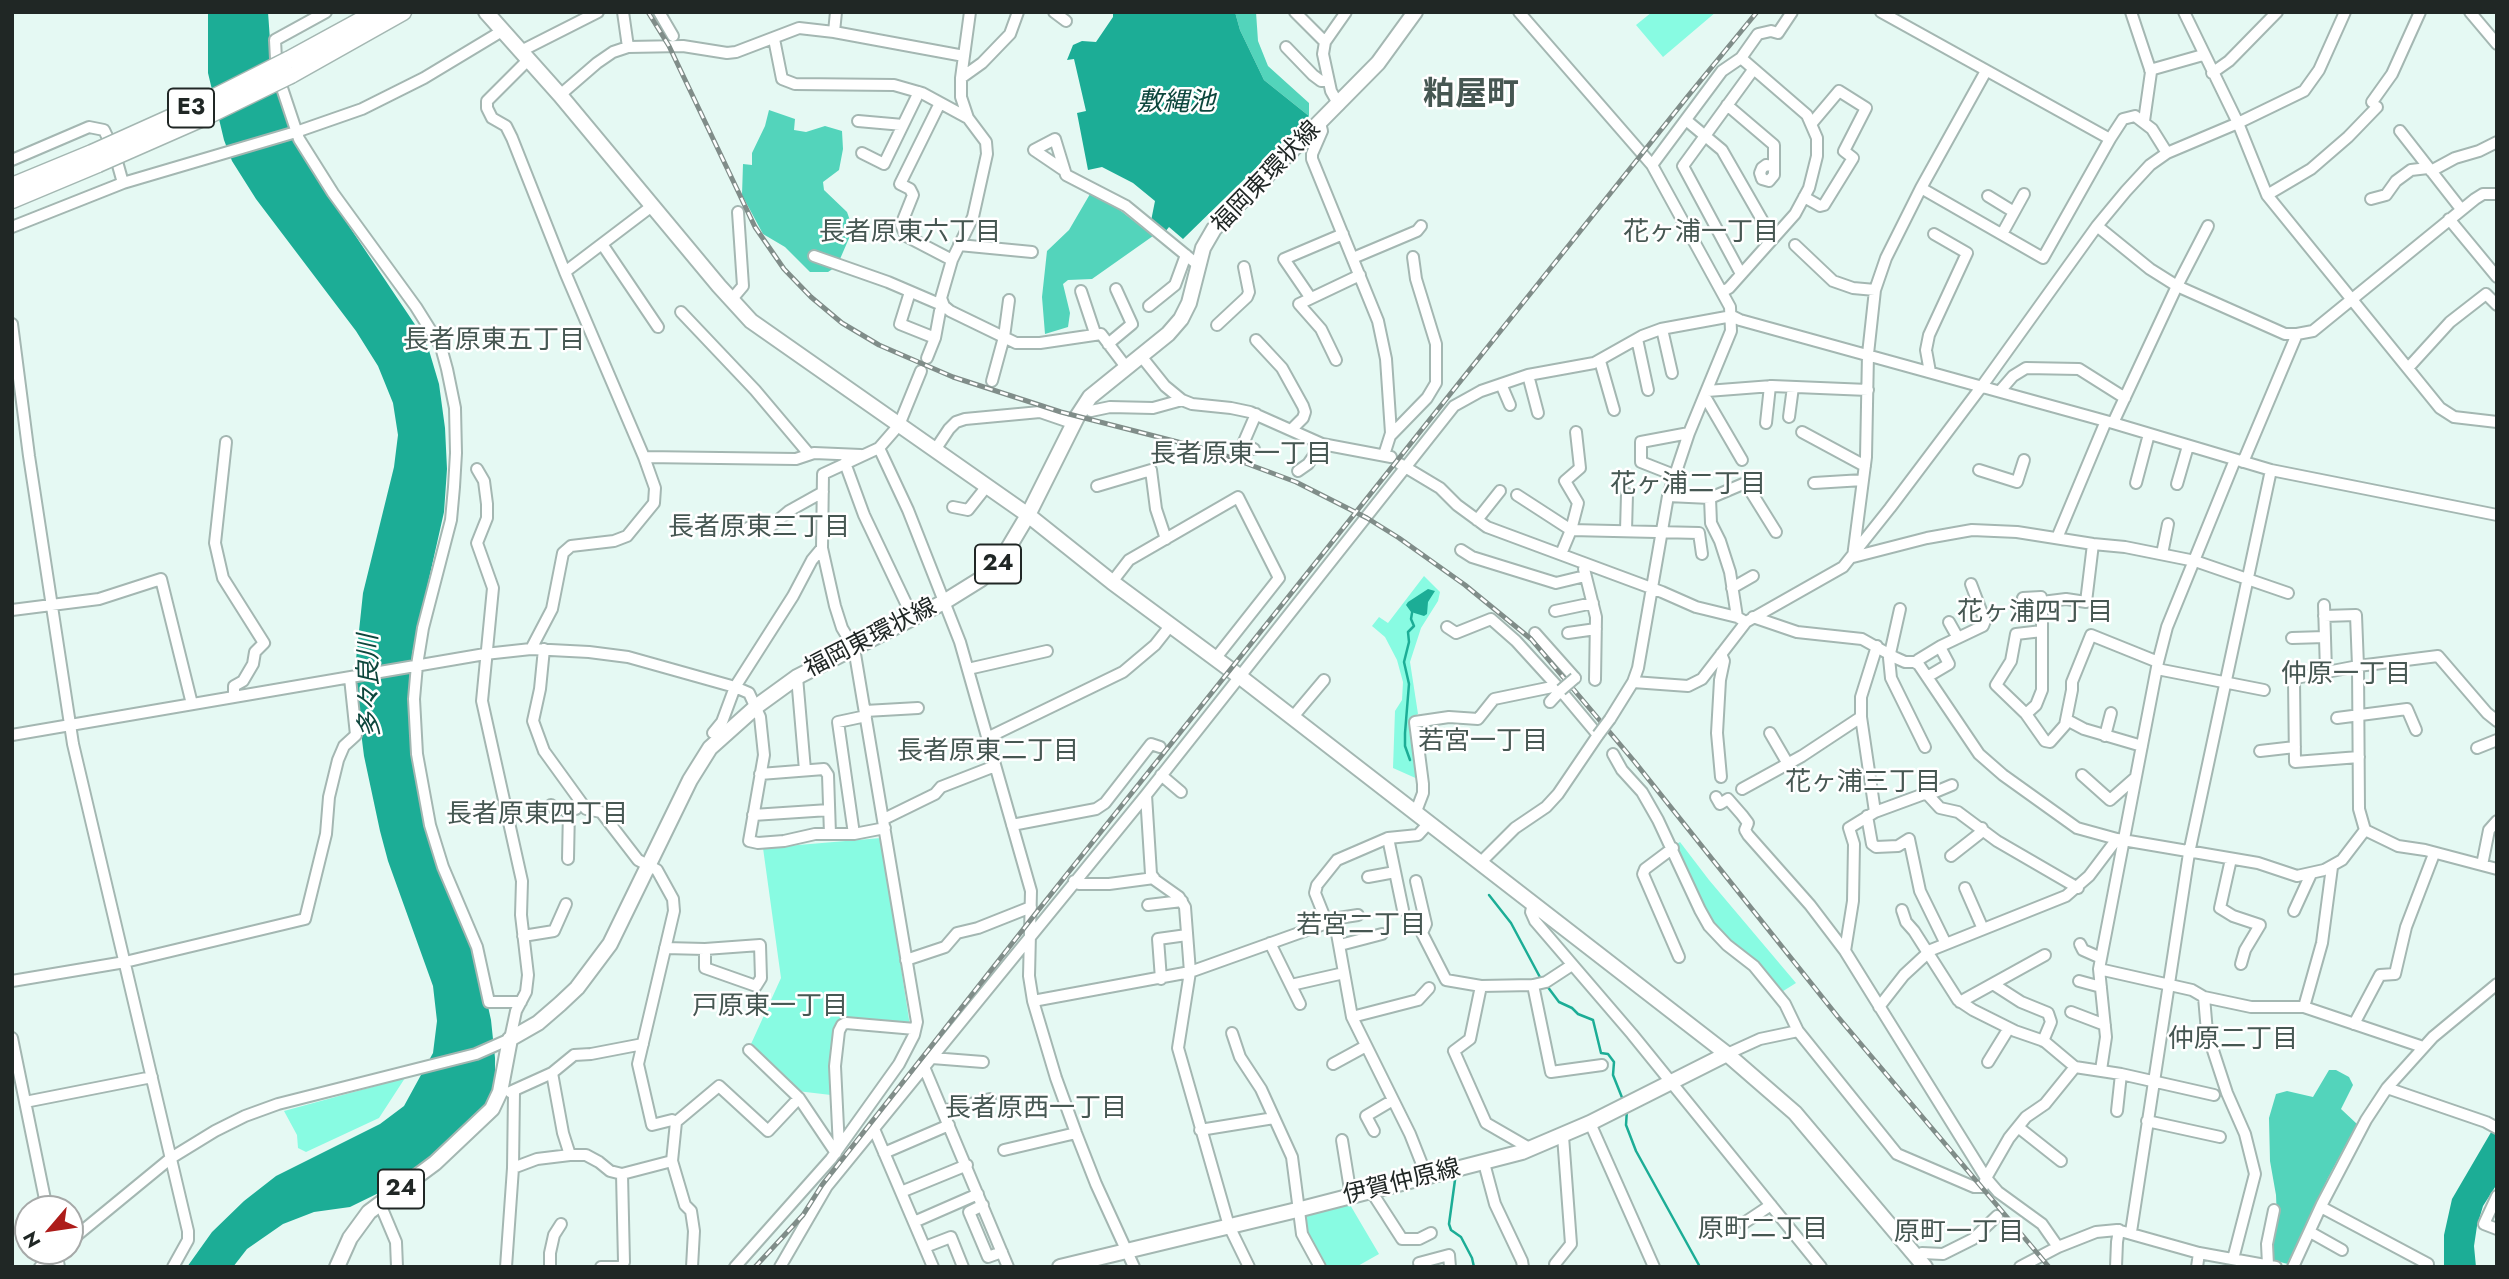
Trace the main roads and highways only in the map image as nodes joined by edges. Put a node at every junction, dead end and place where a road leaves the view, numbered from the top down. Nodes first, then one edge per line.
1 (376, 12) edge
2 (403, 12) edge
3 (486, 12) edge
4 (1415, 12) edge
5 (290, 67) junction
6 (95, 159) junction
7 (12, 186) edge
8 (12, 200) edge
9 (1028, 515) junction
10 (1727, 1054) junction
11 (1921, 1262) edge
12 (337, 1267) edge
13 (1060, 1267) edge

1 - 5 highway, E3
2 - 5 highway, E3
3 - 9 main road
4 - 9 main road, 福岡東環状線 / 24
5 - 6 highway, E3, bridge
6 - 7 highway, E3
6 - 8 highway, E3
9 - 10 main road
9 - 12 main road, 福岡東環状線 / 24
10 - 11 main road
10 - 13 main road, 伊賀仲原線

